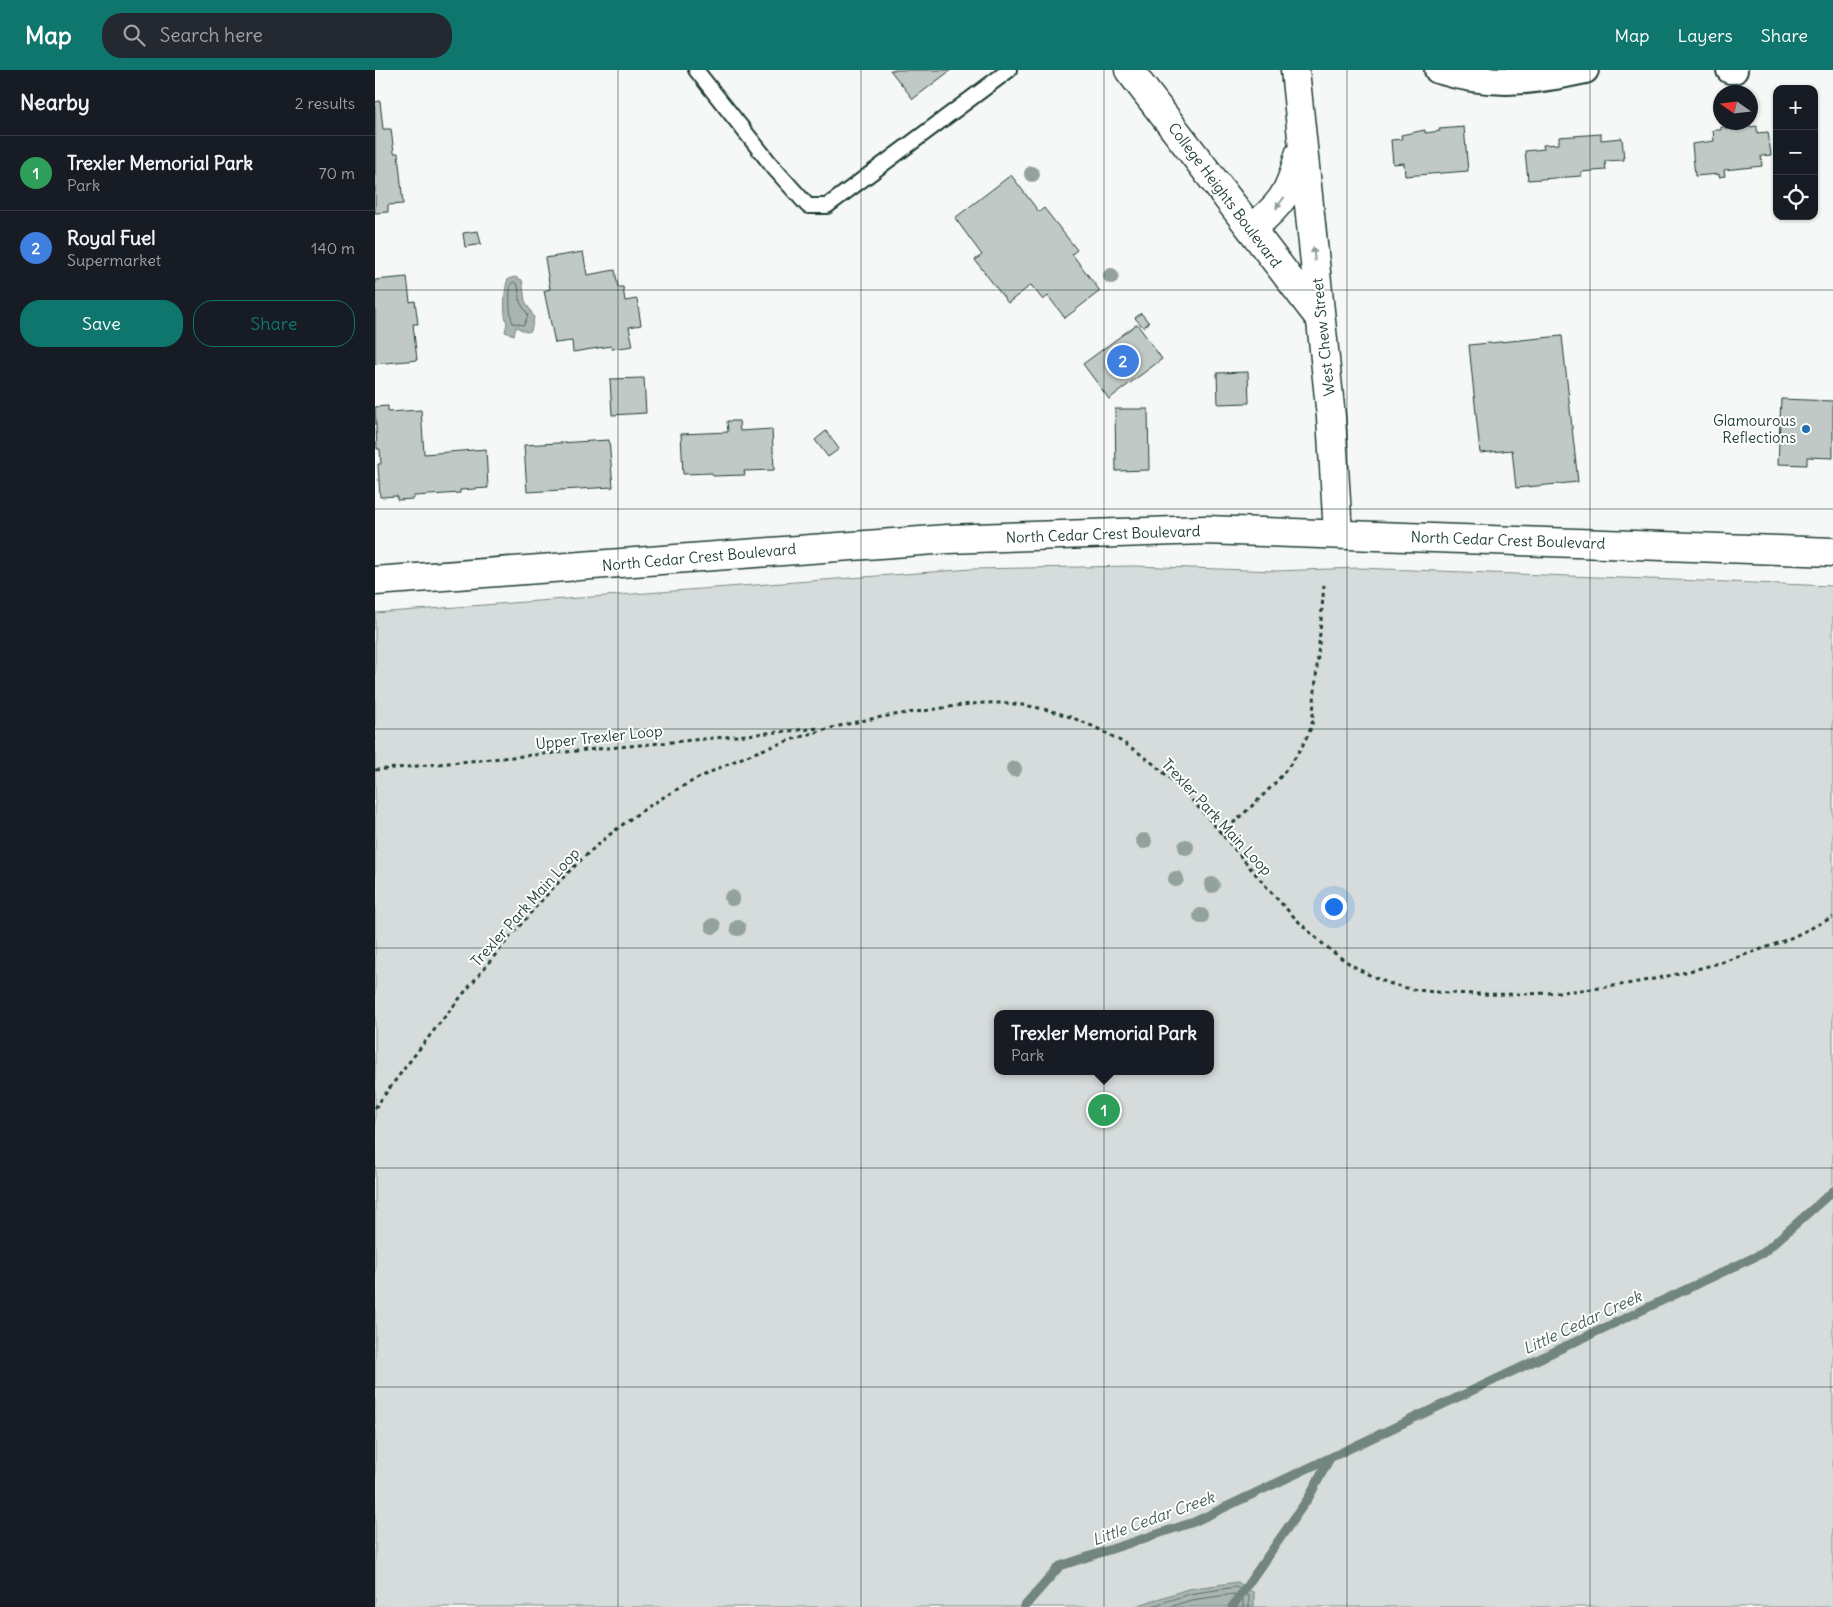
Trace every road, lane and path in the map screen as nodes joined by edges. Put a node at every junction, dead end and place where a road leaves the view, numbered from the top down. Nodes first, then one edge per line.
1 (696, 70) edge
2 (1009, 70) edge
3 (1129, 70) edge
4 (1295, 70) edge
5 (1438, 70) edge
6 (1585, 70) edge
7 (1730, 70) edge
8 (1734, 70) edge
9 (1302, 141) junction
10 (1251, 229) junction
11 (1321, 320) junction
12 (1338, 534) junction
13 (1833, 552) edge
14 (375, 581) edge
15 (1324, 585) dead end
16 (826, 728) junction
17 (375, 770) edge
18 (1221, 834) junction
19 (1833, 917) edge
20 (375, 1108) edge

1 - 2 lane
3 - 10 main road, College Heights Boulevard
4 - 9 main road, West Chew Street
5 - 6 street
7 - 8 street
9 -> 10 main road, West Chew Street
11 -> 9 main road, West Chew Street
10 - 11 main road, College Heights Boulevard
11 - 12 main road, West Chew Street
12 - 13 main road, North Cedar Crest Boulevard
12 - 14 main road, North Cedar Crest Boulevard
15 - 18 path
16 - 17 path, Upper Trexler Loop
16 - 18 path, Trexler Park Main Loop
16 - 20 path, Trexler Park Main Loop
18 - 19 path, Trexler Park Main Loop

